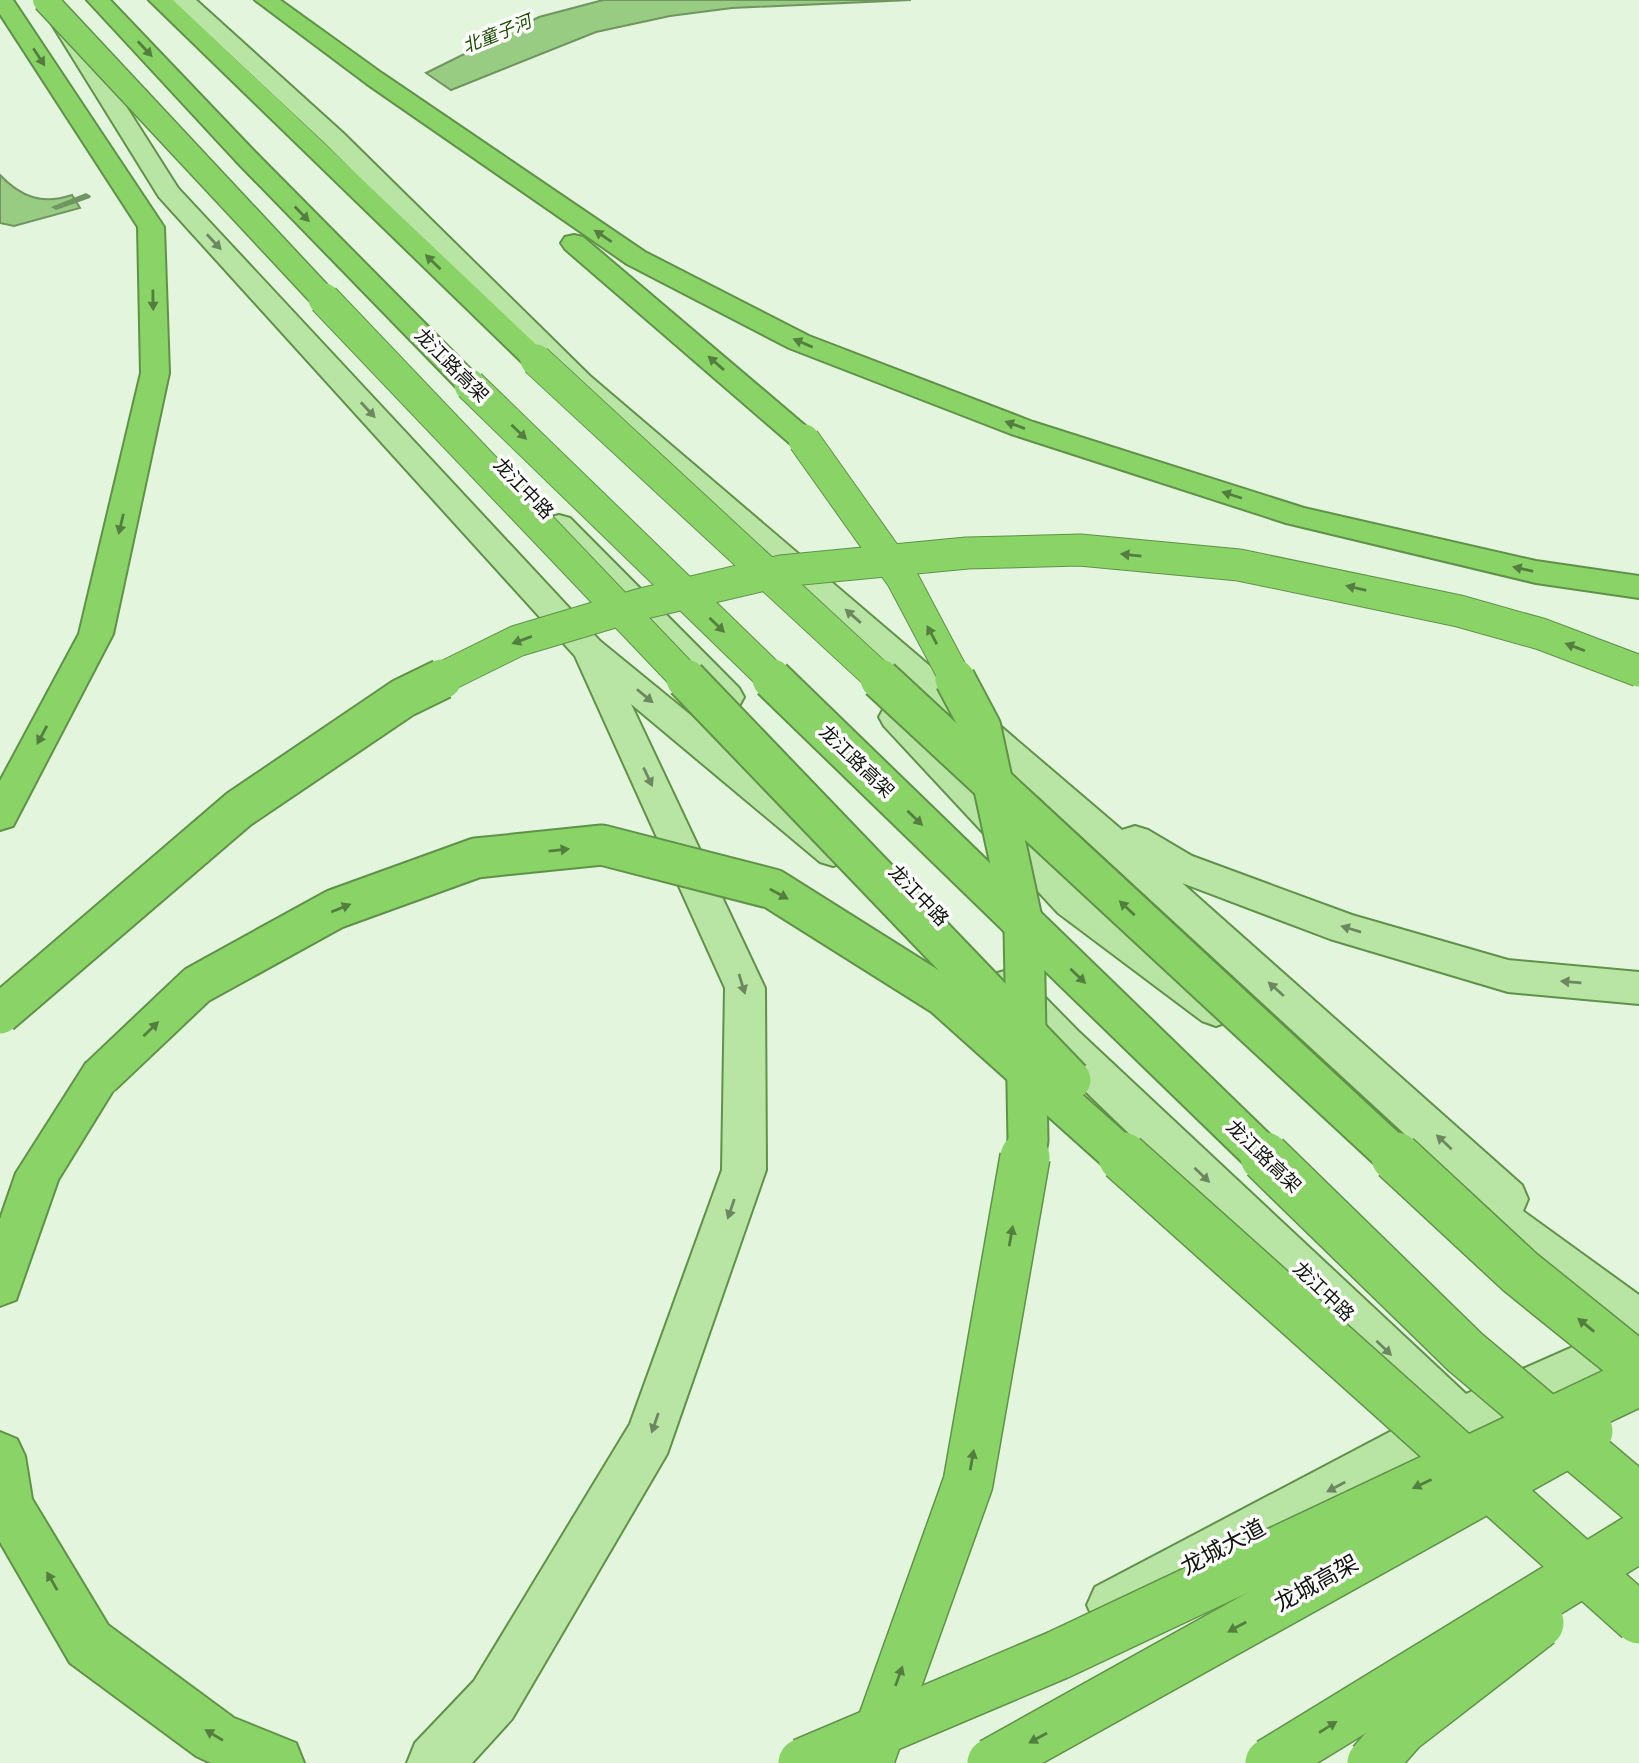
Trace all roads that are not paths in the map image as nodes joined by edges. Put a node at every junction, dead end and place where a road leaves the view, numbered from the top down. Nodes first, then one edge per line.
1 (2, 0) edge
2 (46, 0) edge
3 (56, 0) edge
4 (98, 0) edge
5 (160, 0) edge
6 (183, 0) edge
7 (266, 0) edge
8 (375, 79) junction
9 (577, 377) junction
10 (1639, 587) edge
11 (588, 649) junction
12 (1639, 671) edge
13 (1053, 789) junction
14 (0, 816) edge
15 (1639, 988) edge
16 (0, 1014) edge
17 (1063, 1043) junction
18 (0, 1285) edge
19 (1286, 1304) junction
20 (1639, 1322) edge
21 (1639, 1340) edge
22 (1639, 1368) edge
23 (1639, 1381) edge
24 (1639, 1403) edge
25 (1461, 1421) junction
26 (0, 1455) edge
27 (1639, 1499) edge
28 (1639, 1537) edge
29 (1639, 1546) edge
30 (1639, 1595) edge
31 (1639, 1619) edge
32 (276, 1763) edge
33 (435, 1763) edge
34 (803, 1763) edge
35 (811, 1763) edge
36 (867, 1763) edge
37 (992, 1763) edge
38 (1270, 1763) edge
39 (1371, 1763) edge

1 -> 14 highway
2 -> 11 main road
2 - 19 highway, bridge
3 - 17 main road, 龙江中路
4 -> 27 highway, 龙江路高架, bridge
22 -> 5 highway, bridge
6 - 9 main road
7 - 8 highway
10 -> 8 highway
36 -> 8 highway, bridge
13 -> 9 main road
9 - 20 main road
11 -> 17 main road
11 -> 33 main road
12 -> 16 highway, bridge
15 -> 13 main road
20 -> 13 main road
17 -> 25 main road, 龙江中路
18 -> 19 highway, bridge
19 - 31 highway, bridge
21 - 25 main road, 龙城大道
23 -> 34 highway, bridge
24 -> 37 highway, 龙城高架, bridge
25 - 30 main road, 龙江中路
25 -> 35 main road, 龙城大道
32 -> 26 highway
38 -> 28 highway, bridge
29 - 39 highway, bridge

